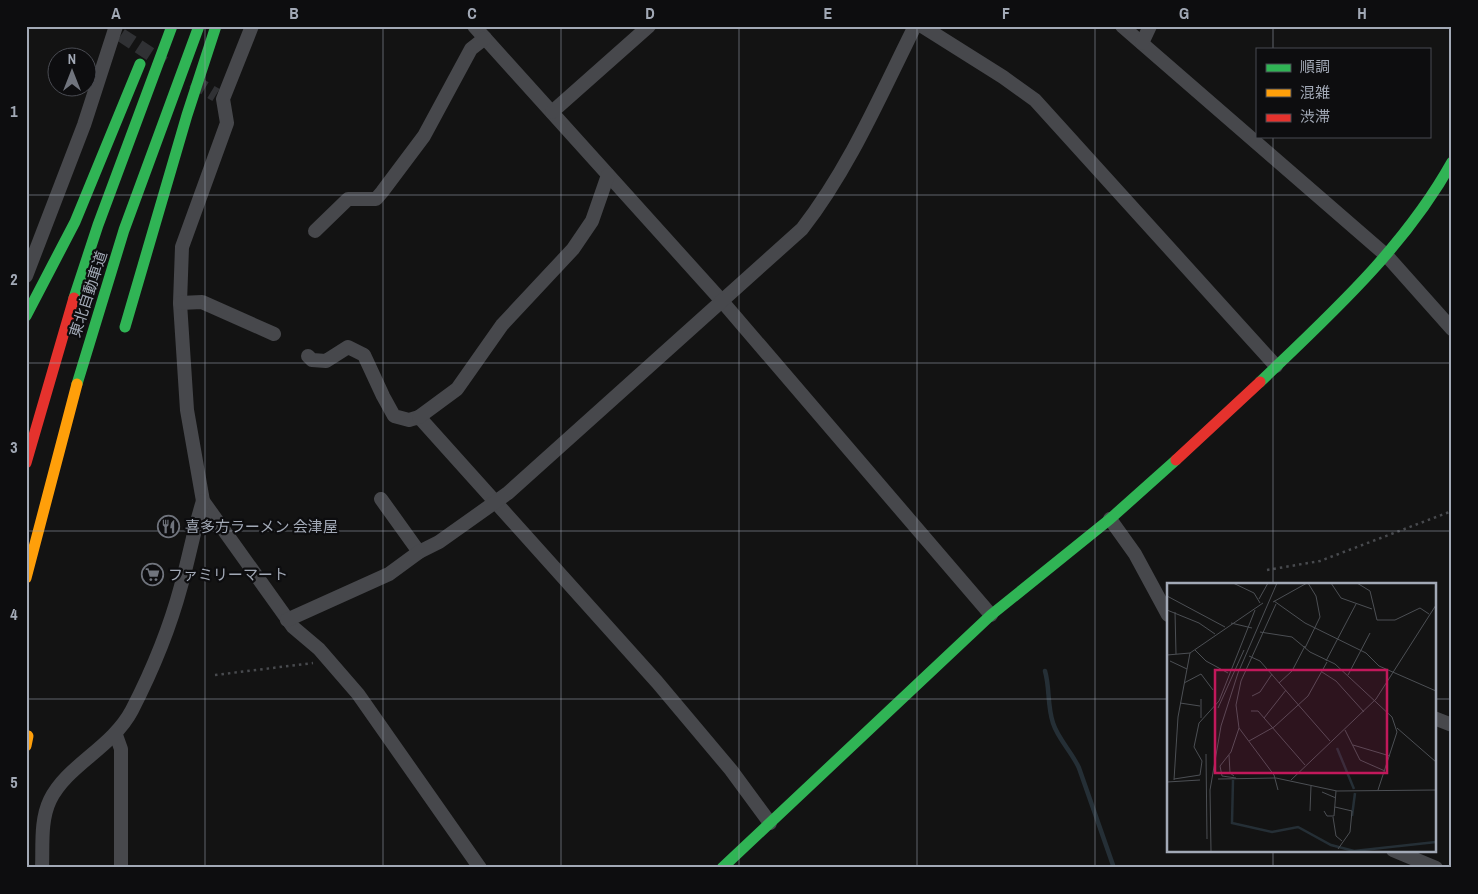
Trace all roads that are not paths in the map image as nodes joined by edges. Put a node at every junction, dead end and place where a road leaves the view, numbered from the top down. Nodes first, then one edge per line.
1 (172, 26) edge
2 (199, 26) edge
3 (216, 26) edge
4 (252, 26) edge
5 (474, 26) edge
6 (649, 26) edge
7 (916, 26) edge
8 (922, 26) edge
9 (1122, 26) edge
10 (1150, 26) edge
11 (115, 30) edge
12 (485, 38) junction
13 (1142, 43) junction
14 (145, 53) dead end
15 (552, 112) junction
16 (1452, 162) edge
17 (608, 175) junction
18 (315, 231) dead end
19 (1387, 256) junction
20 (26, 276) edge
21 (721, 300) junction
22 (180, 303) junction
23 (26, 316) edge
24 (125, 327) dead end
25 (1452, 329) edge
26 (274, 334) dead end
27 (308, 356) dead end
28 (1276, 366) junction
29 (419, 417) junction
30 (26, 463) edge
31 (381, 499) dead end
32 (203, 501) junction
33 (496, 502) junction
34 (1110, 519) junction
35 (419, 552) junction
36 (26, 578) edge
37 (1167, 613) edge
38 (991, 615) junction
39 (287, 620) junction
40 (1436, 719) edge
41 (1452, 725) edge
42 (116, 735) junction
43 (770, 823) junction
44 (1398, 852) edge
45 (42, 868) edge
46 (121, 868) edge
47 (480, 868) edge
48 (722, 868) edge
49 (1436, 868) edge

1 - 30 main road, 東北自動車道
2 - 36 main road, 東北自動車道
3 - 24 main road
4 - 22 street
5 - 12 street
6 - 15 street
7 - 21 street
8 - 28 street
9 - 13 street
10 - 13 street
11 - 20 street
12 - 15 street
12 - 18 street
13 - 19 street
14 - 23 main road
15 - 17 street
16 - 19 main road
17 - 21 street
17 - 29 street
19 - 25 street
19 - 28 main road
21 - 33 street
21 - 38 street
22 - 26 street
22 - 32 street
27 - 29 street
28 - 34 main road
29 - 33 street
31 - 35 street
32 - 39 street
32 - 42 street
33 - 35 street
33 - 43 street
34 - 37 street
34 - 38 main road
35 - 39 street
38 - 43 main road
39 - 47 street
40 - 41 street
42 - 45 street
42 - 46 street
43 - 48 main road
44 - 49 street

